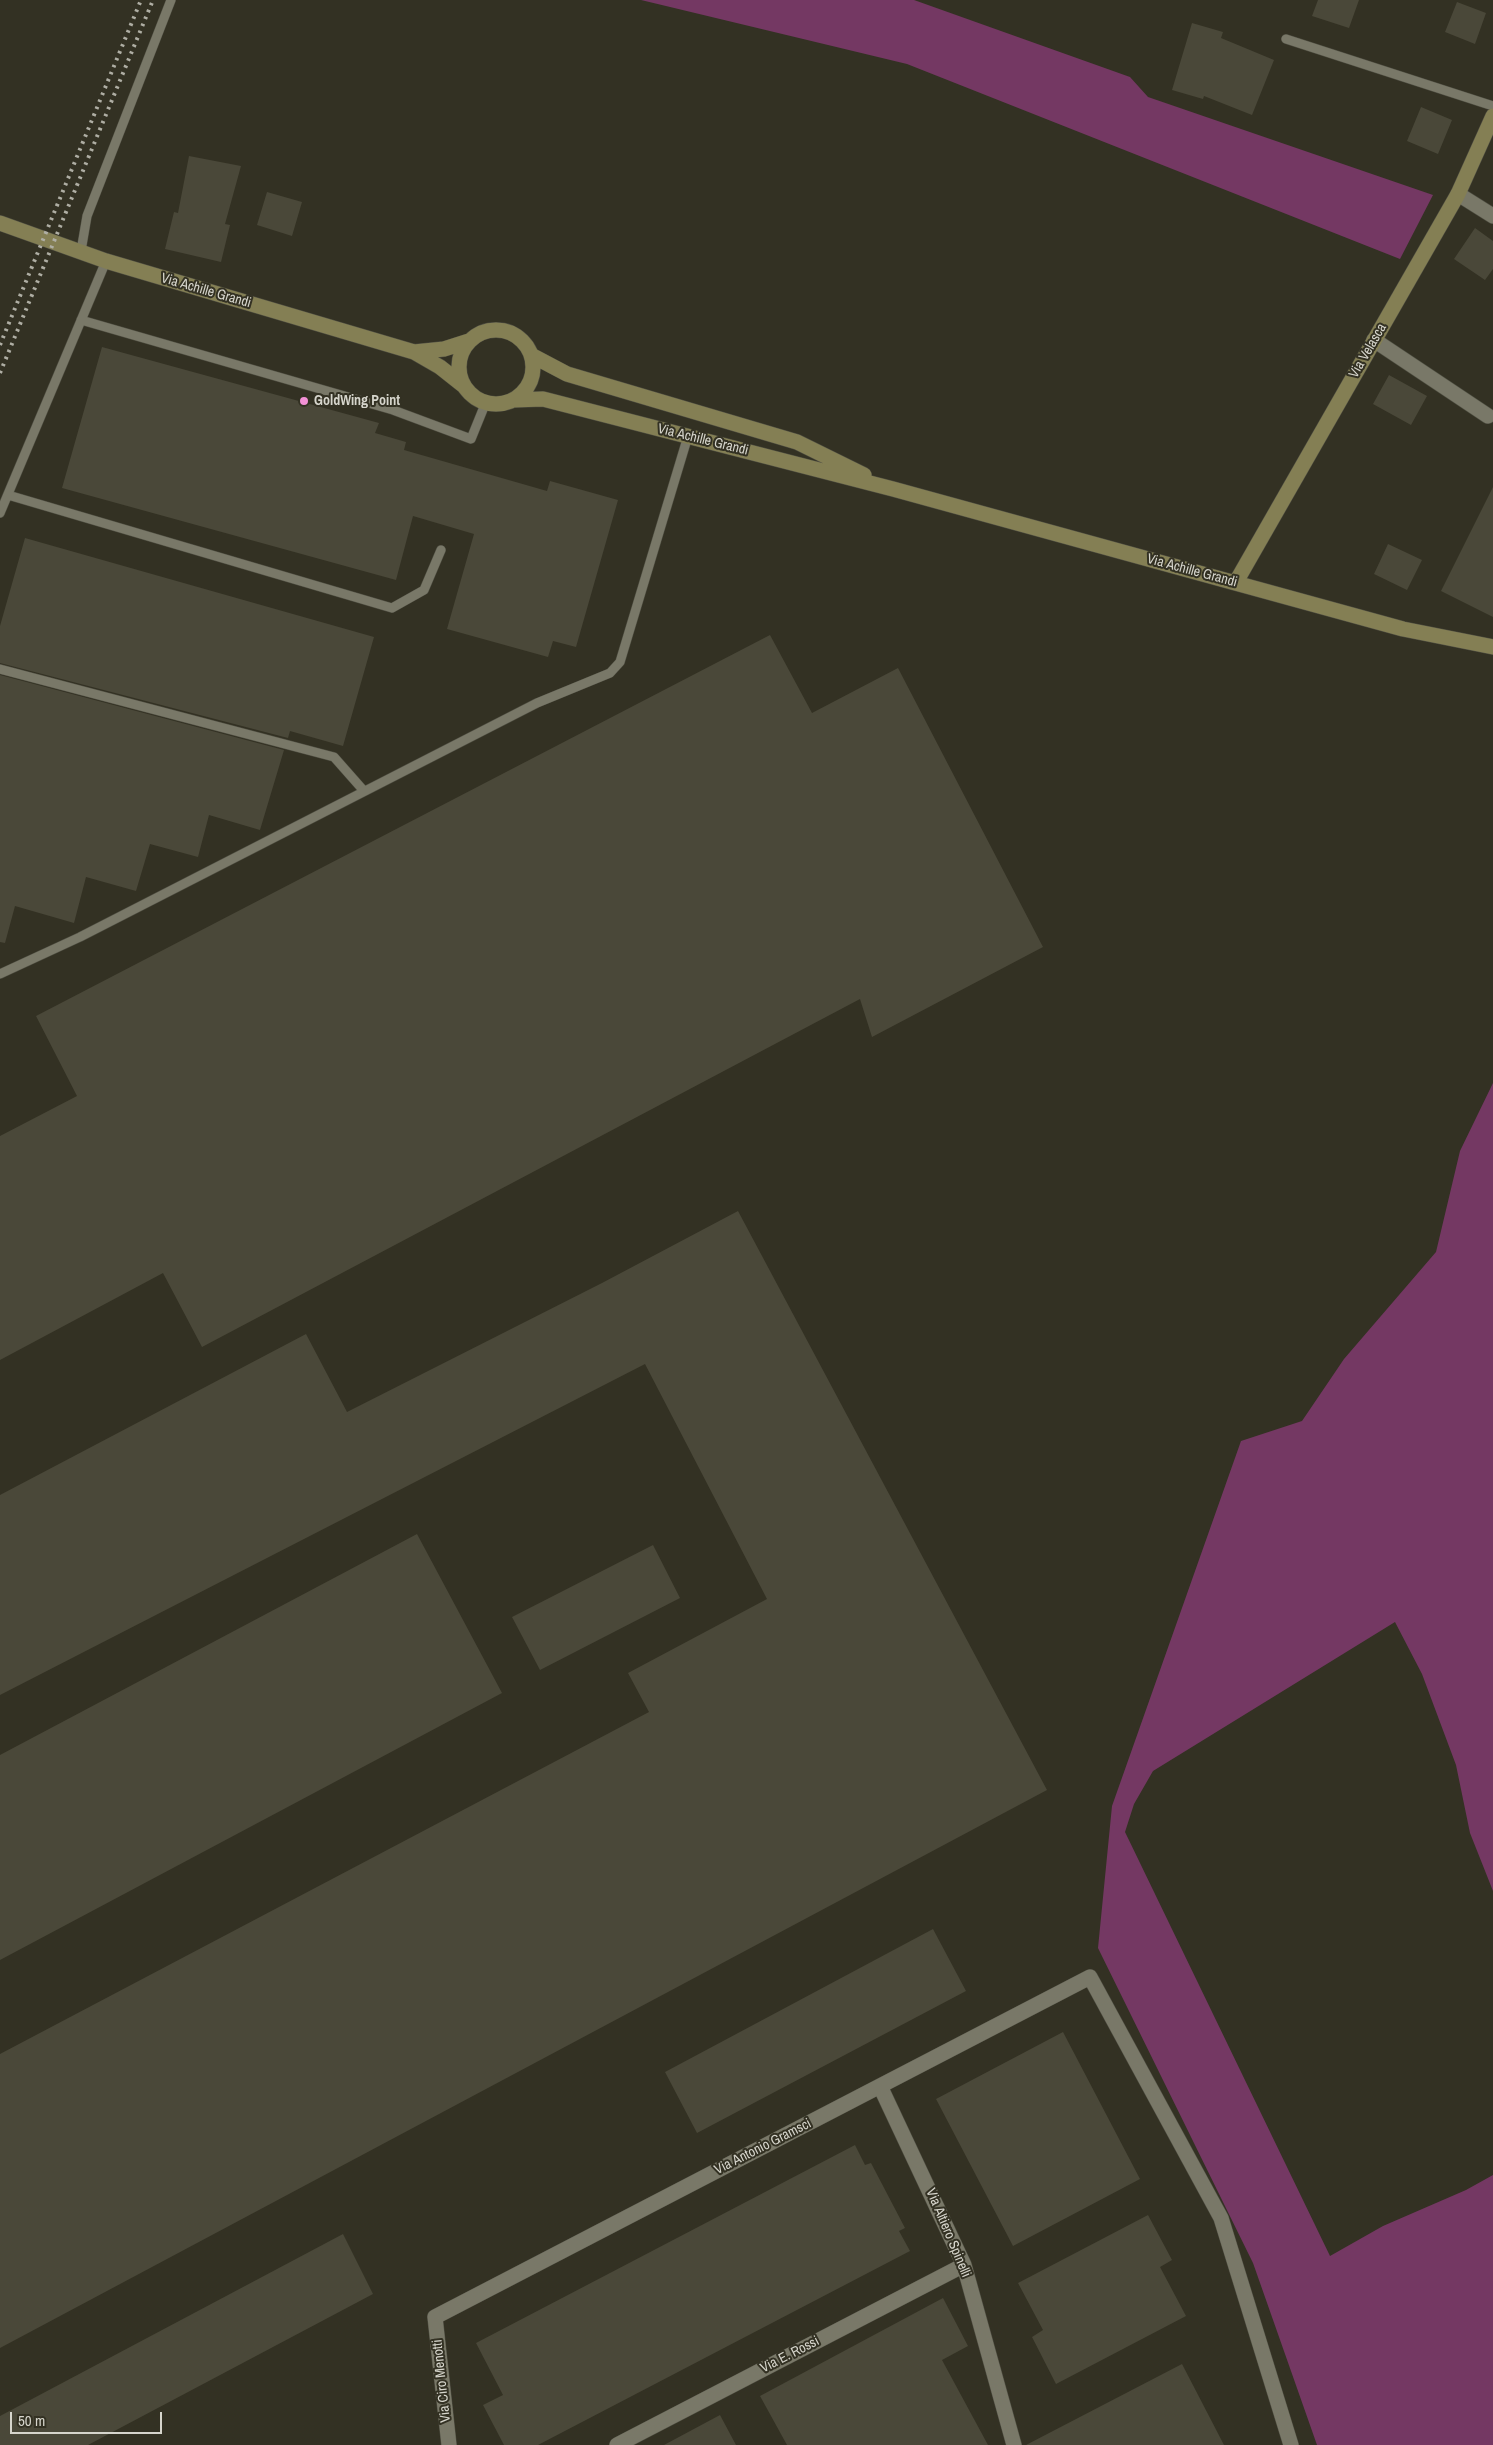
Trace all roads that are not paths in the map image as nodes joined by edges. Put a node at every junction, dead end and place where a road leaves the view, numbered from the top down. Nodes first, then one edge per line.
1 (171, 0) edge
2 (1286, 38) dead end
3 (1493, 106) edge
4 (1493, 116) edge
5 (1458, 194) junction
6 (1493, 216) edge
7 (0, 223) edge
8 (81, 251) junction
9 (106, 261) junction
10 (81, 320) junction
11 (1374, 340) junction
12 (469, 341) junction
13 (414, 352) junction
14 (531, 355) junction
15 (464, 386) junction
16 (514, 400) junction
17 (486, 402) junction
18 (1488, 416) dead end
19 (688, 436) junction
20 (892, 489) junction
21 (8, 495) junction
22 (0, 513) edge
23 (441, 550) dead end
24 (1236, 582) junction
25 (1493, 647) edge
26 (0, 669) edge
27 (364, 791) junction
28 (0, 974) edge
29 (880, 2086) junction
30 (964, 2265) junction
31 (435, 2317) joint
32 (449, 2445) edge
33 (617, 2445) edge
34 (1014, 2445) edge
35 (1291, 2445) edge

1 - 8 lane
2 - 3 lane
4 - 5 street, Via Velasca
5 - 6 street
5 - 11 street, Via Velasca
7 - 8 street, Via Achille Grandi
8 - 9 street, Via Achille Grandi
9 - 10 lane
9 - 13 street, Via Achille Grandi
10 - 17 lane
10 - 21 lane
11 - 18 street
11 - 24 street, Via Velasca
12 - 13 street, Via Achille Grandi
12 - 14 street, Via Achille Grandi
12 - 15 street
13 - 15 street, Via Achille Grandi
14 - 16 street
14 - 20 street, Via Achille Grandi
15 - 17 street, Via Achille Grandi
16 - 17 street, Via Achille Grandi
16 - 19 street, Via Achille Grandi
19 - 20 street, Via Achille Grandi
19 - 27 lane
20 - 24 street, Via Achille Grandi
21 - 22 lane
21 - 23 lane
24 - 25 street, Via Achille Grandi
26 - 27 lane
27 - 28 lane
29 - 30 street, Via Altiero Spinelli
29 - 31 street, Via Antonio Gramsci
29 - 35 street, Via Antonio Gramsci
30 - 33 street, Via E. Rossi
30 - 34 street, Via Altiero Spinelli
31 - 32 street, Via Ciro Menotti

